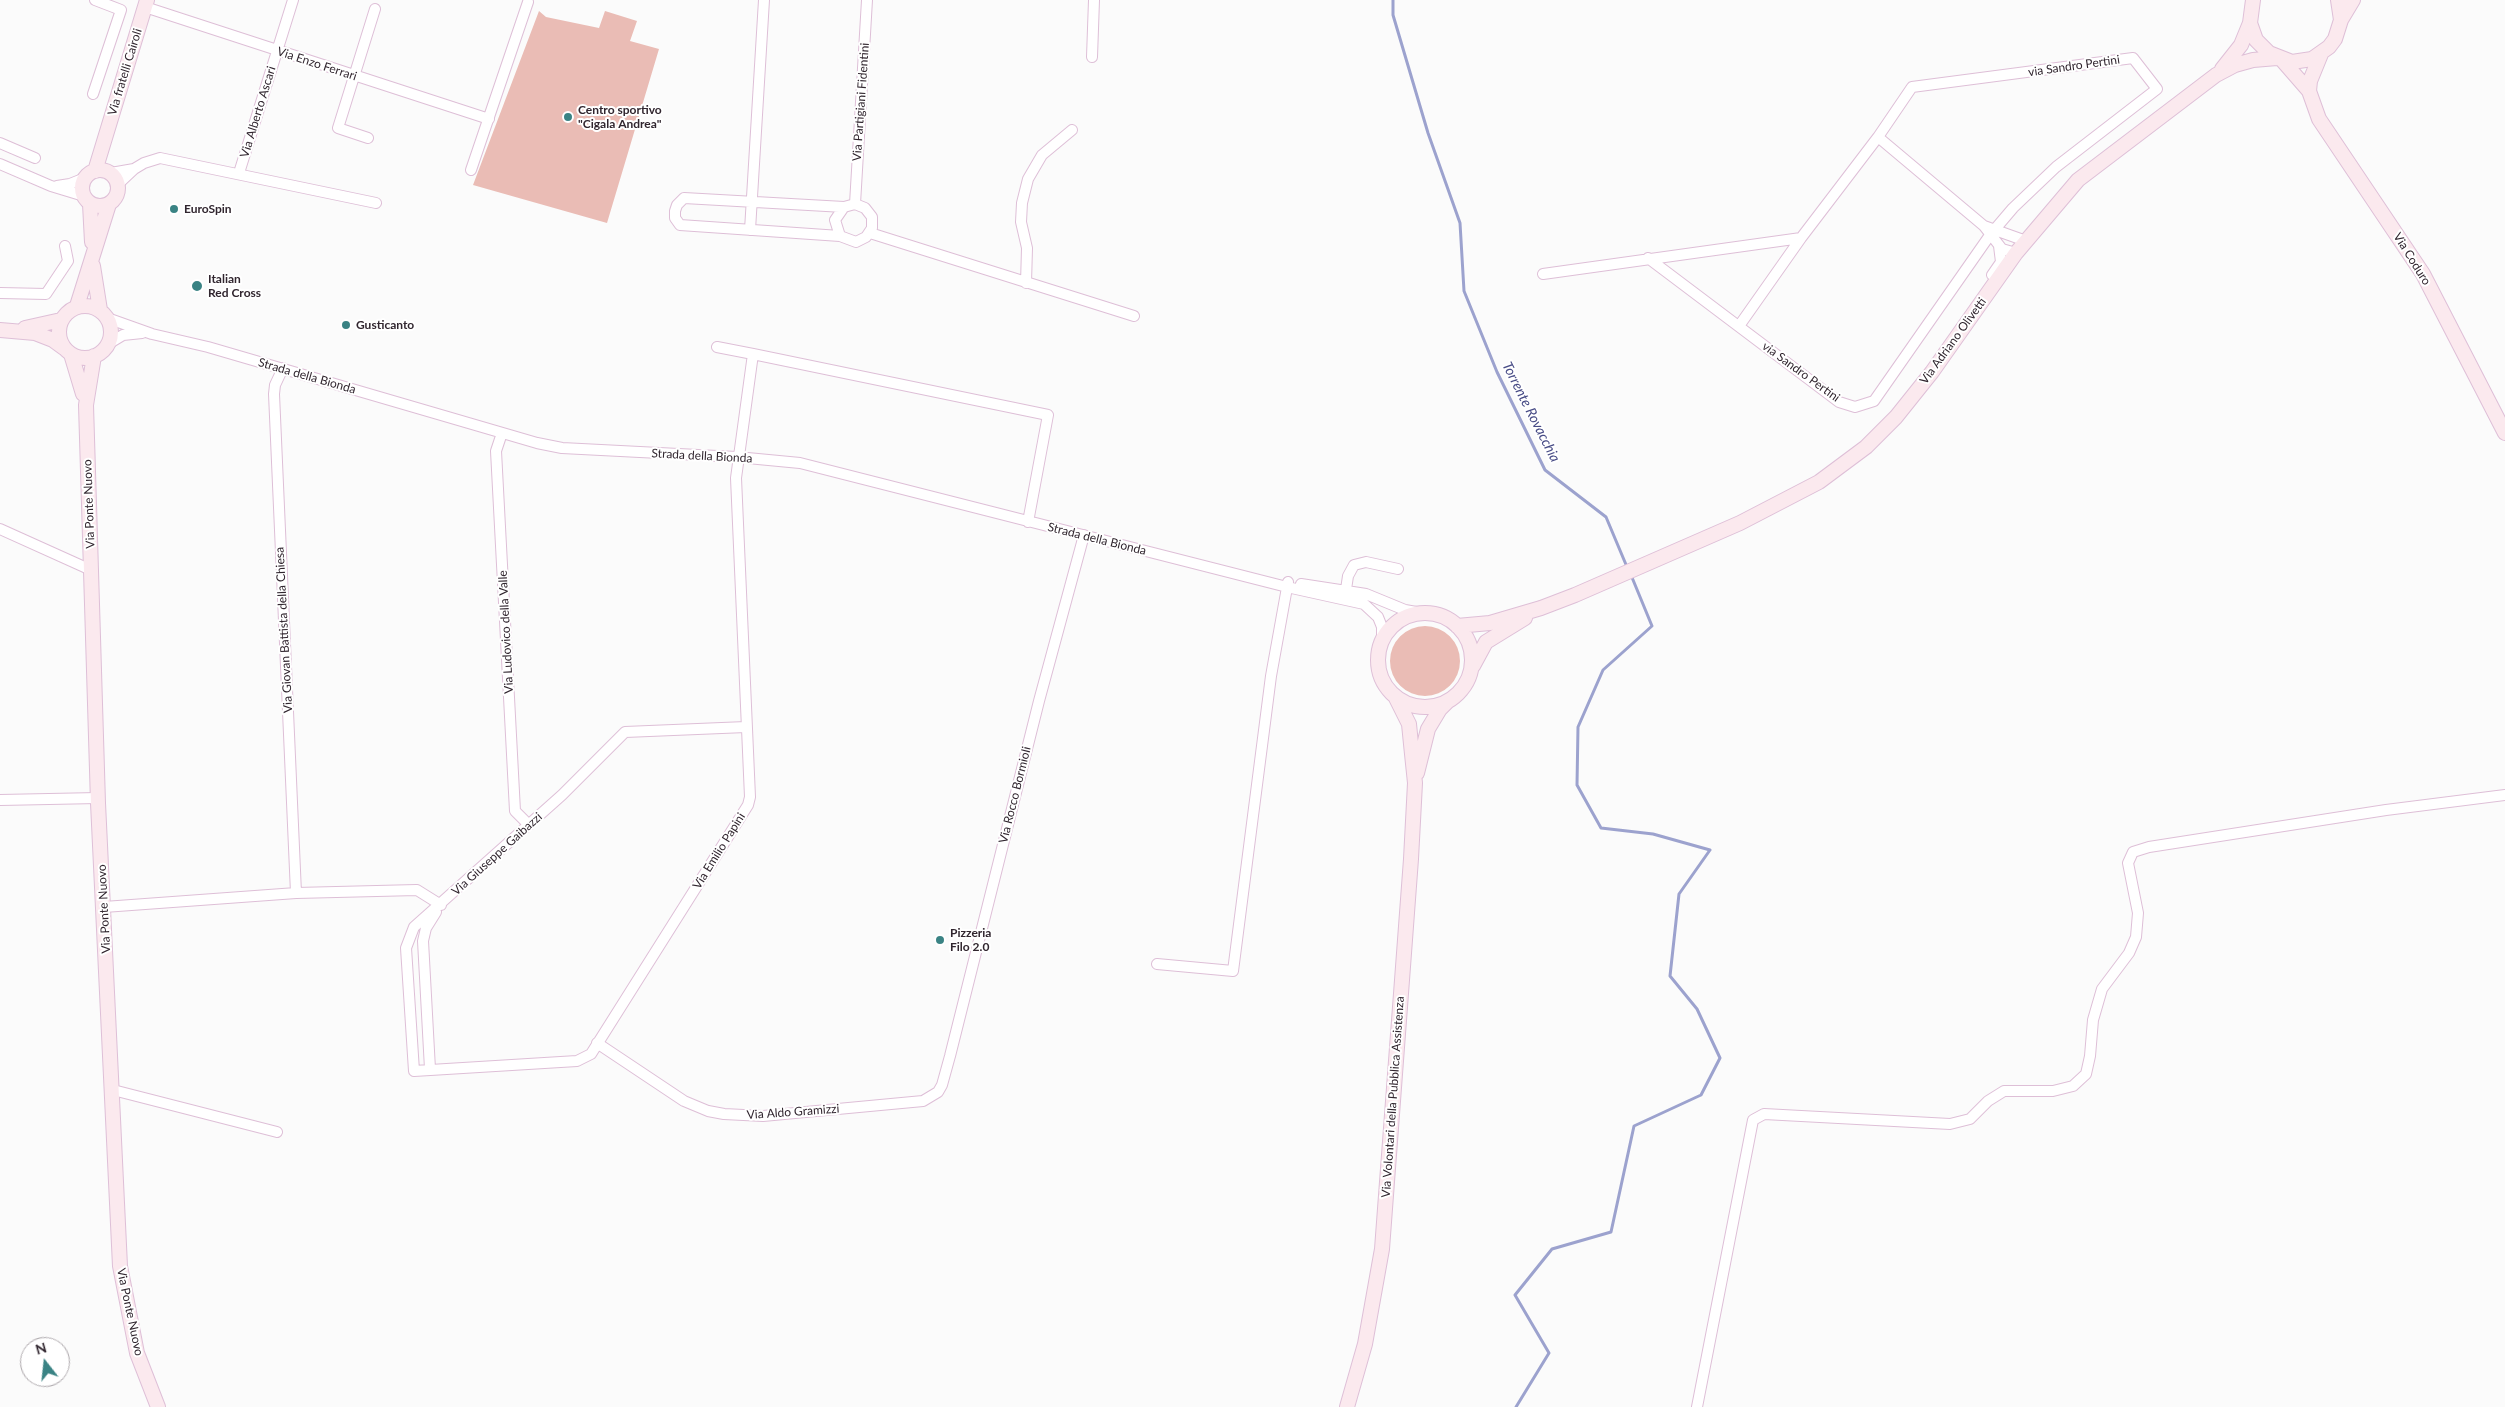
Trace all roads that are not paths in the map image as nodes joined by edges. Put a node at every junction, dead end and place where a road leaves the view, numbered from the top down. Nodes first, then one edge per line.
1 (96, 0) edge
2 (293, 0) edge
3 (764, 0) edge
4 (867, 0) edge
5 (1094, 0) edge
6 (2253, 0) edge
7 (2338, 0) edge
8 (2352, 0) edge
9 (528, 2) dead end
10 (146, 3) edge
11 (375, 9) dead end
12 (2340, 20) junction
13 (2250, 23) junction
14 (276, 51) junction
15 (2321, 54) junction
16 (1092, 57) dead end
17 (2280, 59) junction
18 (2216, 75) junction
19 (353, 76) junction
20 (2309, 91) junction
21 (94, 94) dead end
22 (490, 119) junction
23 (1072, 130) dead end
24 (1878, 137) junction
25 (368, 138) dead end
26 (0, 143) edge
27 (103, 144) junction
28 (35, 158) dead end
29 (0, 164) edge
30 (471, 170) dead end
31 (239, 173) junction
32 (90, 175) junction
33 (113, 177) junction
34 (51, 186) junction
35 (87, 200) junction
36 (376, 203) dead end
37 (752, 203) junction
38 (109, 204) junction
39 (849, 206) junction
40 (750, 230) junction
41 (1989, 230) junction
42 (870, 233) junction
43 (840, 236) junction
44 (1802, 238) junction
45 (2026, 241) junction
46 (65, 246) dead end
47 (1999, 246) junction
48 (2016, 253) junction
49 (1648, 258) junction
50 (92, 260) junction
51 (1543, 274) dead end
52 (1026, 283) junction
53 (0, 293) edge
54 (1980, 303) junction
55 (77, 306) junction
56 (104, 314) junction
57 (1134, 316) dead end
58 (61, 320) junction
59 (1739, 326) junction
60 (0, 330) edge
61 (14, 330) junction
62 (152, 334) junction
63 (108, 344) junction
64 (717, 347) dead end
65 (68, 352) junction
66 (753, 354) junction
67 (94, 356) junction
68 (283, 368) junction
69 (86, 405) junction
70 (502, 433) junction
71 (2505, 433) edge
72 (737, 457) junction
73 (1028, 522) junction
74 (0, 529) edge
75 (1084, 535) junction
76 (1398, 569) dead end
77 (91, 570) junction
78 (1287, 585) junction
79 (1345, 595) junction
80 (1541, 608) junction
81 (1422, 614) junction
82 (1457, 626) junction
83 (1382, 639) junction
84 (1471, 671) junction
85 (1396, 698) junction
86 (1450, 700) junction
87 (746, 726) junction
88 (1415, 783) junction
89 (2505, 795) edge
90 (98, 798) junction
91 (0, 800) edge
92 (529, 825) junction
93 (296, 893) junction
94 (441, 905) junction
95 (104, 906) junction
96 (1157, 964) dead end
97 (597, 1043) junction
98 (950, 1056) joint
99 (430, 1070) junction
100 (113, 1090) junction
101 (277, 1132) dead end
102 (158, 1407) edge
103 (1346, 1407) edge
104 (1697, 1407) edge

1 - 21 street
2 - 14 street, Via Alberto Ascari
3 - 37 street
4 - 39 street, Via Partigiani Fidentini
5 - 16 street
6 - 13 street
7 - 12 street
8 - 12 street
9 - 22 street
10 - 14 street, Via Enzo Ferrari
10 - 27 street, Via fratelli Cairoli
11 - 19 street
12 - 15 street
13 - 17 street, Via Coduro
13 - 18 street
14 - 19 street, Via Enzo Ferrari
14 - 31 street, Via Alberto Ascari
15 - 17 street
15 - 20 street
17 - 18 street
17 - 20 street, Via Coduro
18 - 45 street, Via Adriano Olivetti
19 - 22 street, Via Enzo Ferrari
19 - 25 street
20 - 71 street, Via Coduro
22 - 30 street
23 - 52 street
24 - 41 street
24 - 41 street, via Sandro Pertini
24 - 44 street, via Sandro Pertini
26 - 28 street
27 - 32 street, Via fratelli Cairoli
27 - 33 street, Via fratelli Cairoli
29 - 34 street
31 - 33 street
31 - 36 street
32 - 33 street
32 - 34 street
32 - 35 street
33 - 38 street
34 - 35 street
35 - 38 street
35 - 50 street
37 - 39 street
37 - 40 street
37 - 40 street
38 - 50 street
39 - 42 street
39 - 43 street
40 - 43 street
41 - 45 street
41 - 47 street
41 - 59 street, via Sandro Pertini
42 - 43 street
42 - 52 street
44 - 49 street
44 - 59 street, via Sandro Pertini
45 - 48 street, Via Adriano Olivetti
46 - 53 street
47 - 48 street
47 - 54 street
48 - 54 street, Via Adriano Olivetti
49 - 51 street
49 - 59 street, via Sandro Pertini
50 - 55 street
50 - 56 street
52 - 57 street
54 - 80 street, Via Adriano Olivetti
55 - 56 street
55 - 58 street
56 - 62 street, Strada della Bionda
56 - 63 street
58 - 61 street
58 - 65 street, Via Ponte Nuovo
60 - 61 street
61 - 65 street
62 - 63 street, Strada della Bionda
62 - 68 street, Strada della Bionda
63 - 67 street
64 - 66 street
65 - 67 street
65 - 69 street, Via Ponte Nuovo
66 - 72 street, Via Emilio Papini
66 - 73 street
67 - 69 street, Via Ponte Nuovo
68 - 70 street, Strada della Bionda
68 - 93 street, Via Giovan Battista della Chiesa
69 - 77 street, Via Ponte Nuovo
70 - 72 street, Strada della Bionda
70 - 92 street, Via Ludovico della Valle
72 - 73 street, Strada della Bionda
72 - 87 street, Via Emilio Papini
73 - 75 street, Strada della Bionda
74 - 77 street
75 - 78 street, Strada della Bionda
75 - 98 street, Via Rocco Bormioli
76 - 79 street
77 - 90 street, Via Ponte Nuovo
78 - 79 street, Strada della Bionda
78 - 96 street
79 - 81 street, Strada della Bionda
79 - 83 street, Strada della Bionda
80 - 82 street
80 - 84 street
81 - 82 street
81 - 83 street
82 - 84 street
83 - 85 street
84 - 86 street
85 - 86 street
85 - 88 street, Via Volontari della Pubblica Assistenza
86 - 88 street, Via Volontari della Pubblica Assistenza
87 - 92 street, Via Giuseppe Gaibazzi
87 - 97 street, Via Emilio Papini
88 - 103 street, Via Volontari della Pubblica Assistenza
89 - 104 street
90 - 91 street
90 - 95 street, Via Ponte Nuovo
92 - 94 street, Via Giuseppe Gaibazzi
93 - 94 street, Via Giuseppe Gaibazzi
93 - 95 street, Via Giuseppe Gaibazzi
94 - 99 street
94 - 99 street, Via Emilio Papini
95 - 100 street, Via Ponte Nuovo
97 - 98 street, Via Aldo Gramizzi
97 - 99 street, Via Emilio Papini
100 - 101 street
100 - 102 street, Via Ponte Nuovo

